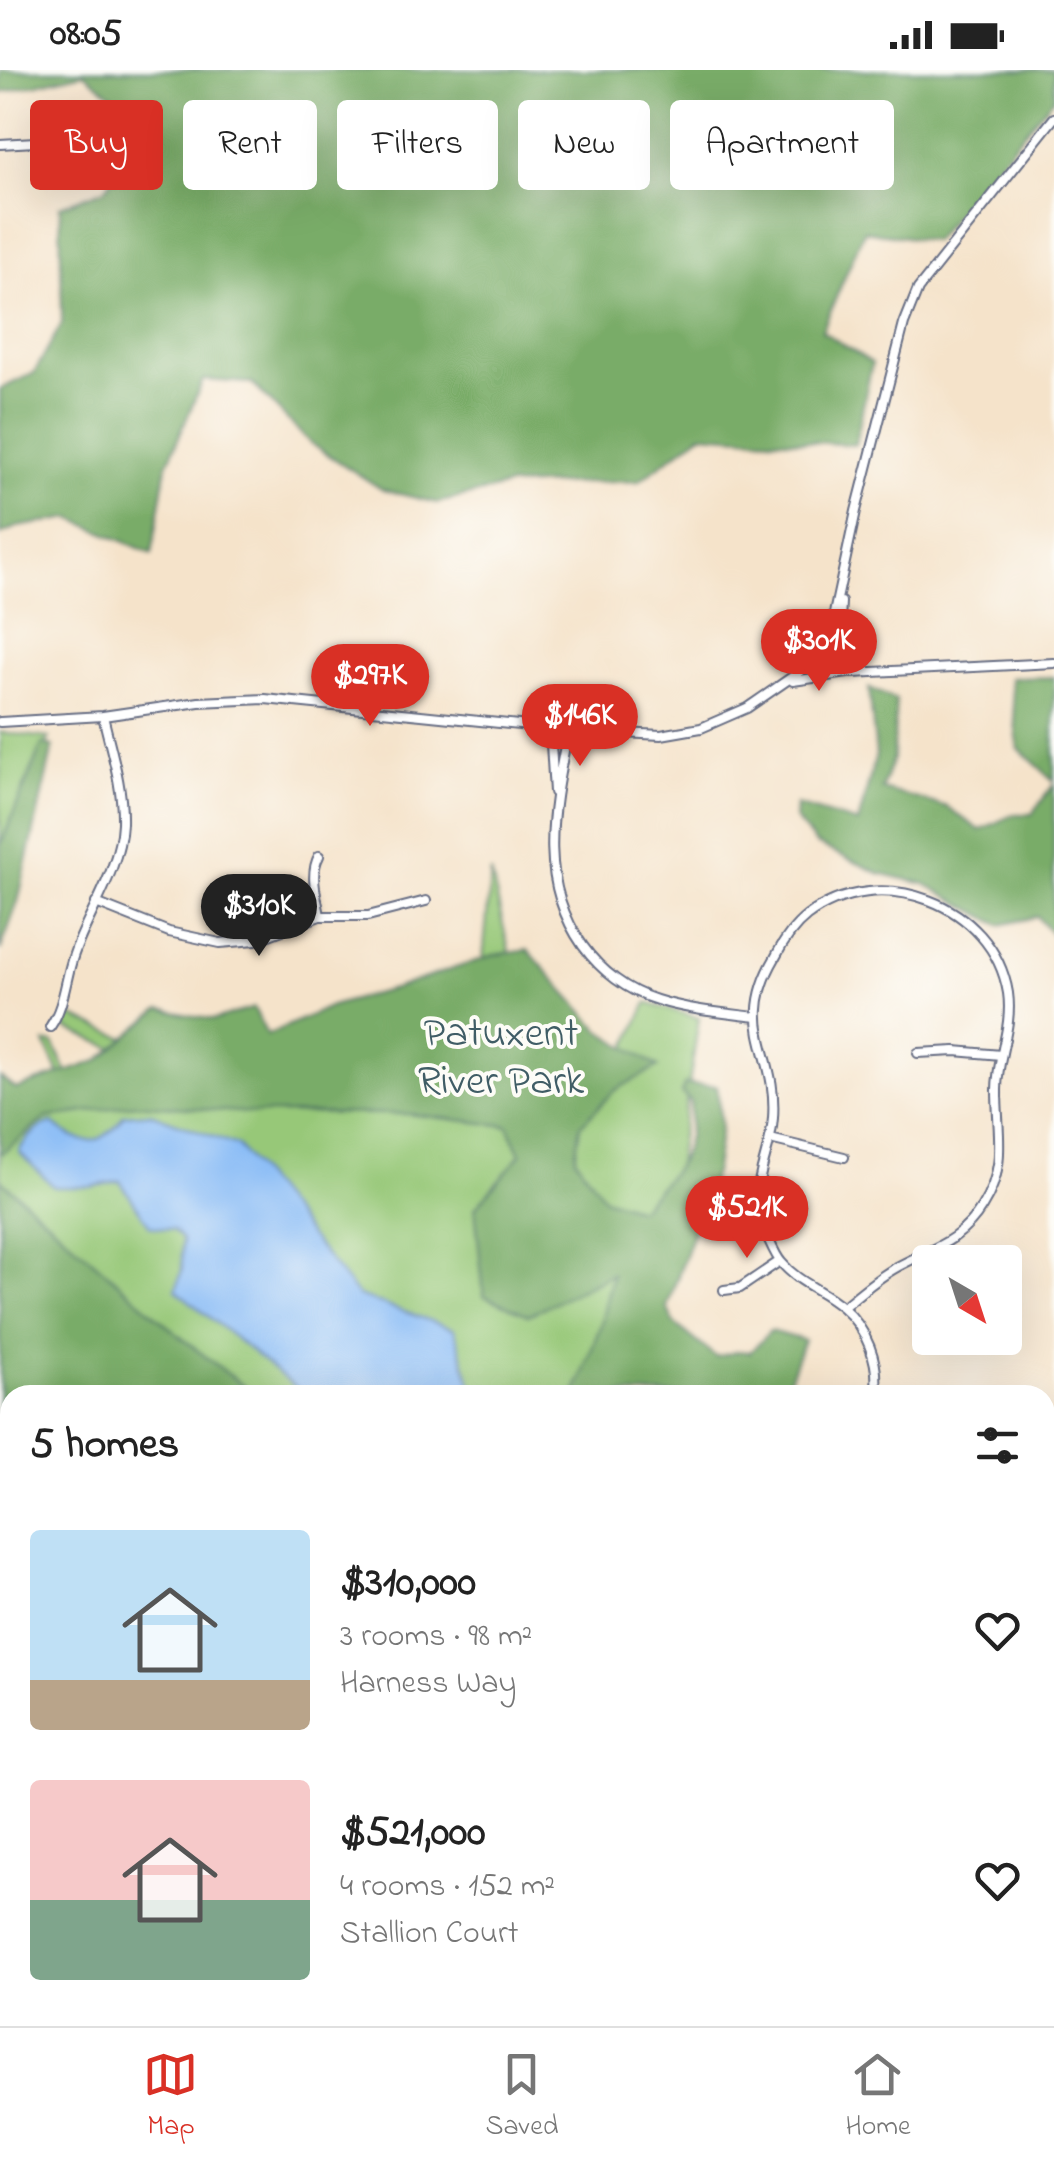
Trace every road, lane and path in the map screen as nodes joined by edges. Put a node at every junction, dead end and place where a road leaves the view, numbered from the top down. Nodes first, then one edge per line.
1 (1054, 118) edge
2 (30, 143) edge
3 (0, 144) edge
4 (839, 596) junction
5 (818, 652) junction
6 (1054, 663) edge
7 (848, 672) junction
8 (780, 687) junction
9 (102, 716) junction
10 (0, 722) edge
11 (550, 728) junction
12 (568, 730) junction
13 (555, 802) junction
14 (318, 856) dead end
15 (426, 901) dead end
16 (96, 903) junction
17 (320, 916) junction
18 (756, 1017) junction
19 (50, 1027) dead end
20 (918, 1053) dead end
21 (1001, 1055) junction
22 (770, 1139) junction
23 (844, 1156) dead end
24 (780, 1260) junction
25 (724, 1290) dead end
26 (843, 1308) junction
27 (876, 1385) edge

1 - 4 street
2 - 3 street
4 - 5 street
4 - 7 street
5 - 7 street
5 - 8 street
6 - 7 street
7 - 8 street
8 - 12 street
9 - 10 street
9 - 11 street
9 - 16 street
11 - 12 street
11 - 13 street
12 - 13 street
13 - 18 street
14 - 17 street
15 - 17 street
16 - 17 street
16 - 19 street
18 - 21 street
18 - 22 street
20 - 21 street
21 - 26 street
22 - 23 street
22 - 24 street
24 - 25 street
24 - 26 street
26 - 27 street

